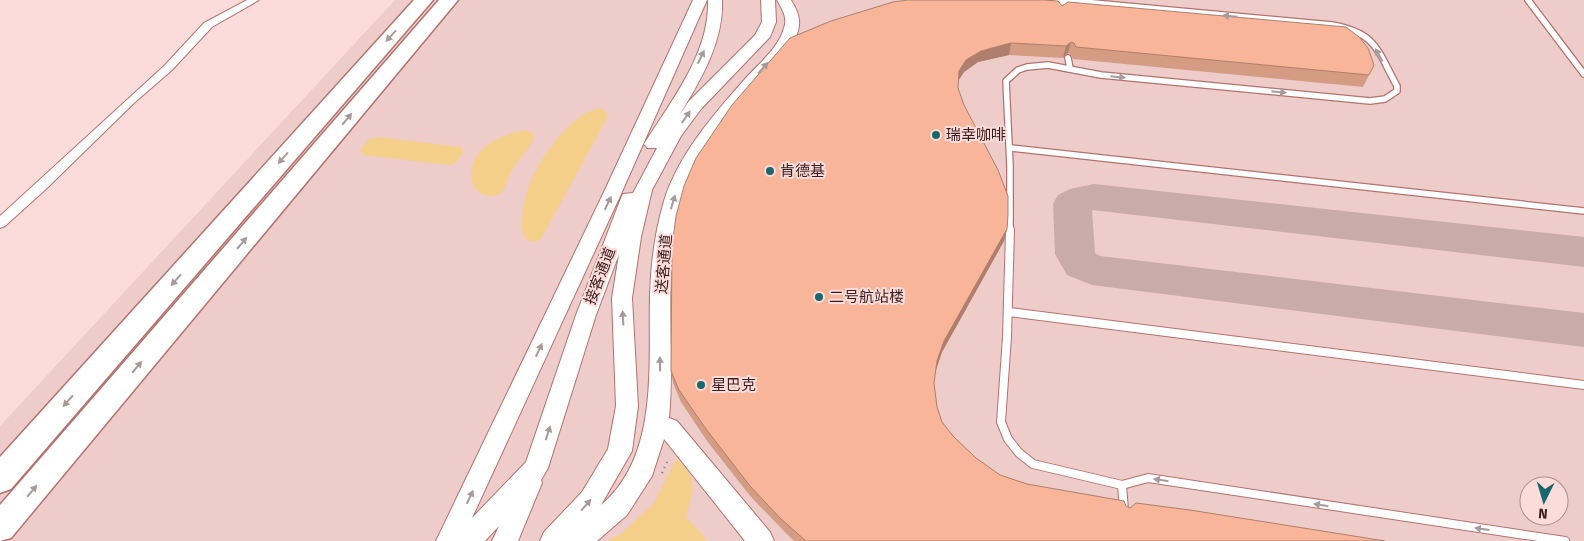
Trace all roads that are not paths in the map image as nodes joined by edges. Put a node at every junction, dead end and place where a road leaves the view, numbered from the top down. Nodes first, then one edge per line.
1 (254, 0) edge
2 (424, 0) edge
3 (449, 0) edge
4 (700, 0) edge
5 (714, 0) edge
6 (768, 0) edge
7 (784, 0) edge
8 (789, 0) edge
9 (1528, 0) edge
10 (1050, 3) edge
11 (1060, 4) junction
12 (1060, 13) edge
13 (782, 55) edge
14 (1068, 58) edge
15 (1070, 68) junction
16 (1584, 74) edge
17 (1011, 148) junction
18 (1584, 211) edge
19 (0, 223) edge
20 (1009, 312) junction
21 (1584, 384) edge
22 (674, 386) edge
23 (669, 428) junction
24 (536, 468) junction
25 (0, 479) edge
26 (1122, 485) junction
27 (1124, 513) edge
28 (0, 528) edge
29 (449, 541) edge
30 (468, 541) edge
31 (506, 541) edge
32 (553, 541) edge
33 (578, 541) edge
34 (593, 541) edge
35 (761, 541) edge
36 (1565, 541) edge

1 - 19 street
2 -> 25 highway
28 -> 3 highway
29 -> 4 main road
24 -> 5 main road, 接客通道
32 -> 6 main road
33 -> 7 main road, 送客通道
8 - 13 main road
9 - 16 lane
10 - 11 lane
11 - 12 lane
15 -> 11 lane
14 - 15 lane
15 - 17 lane
17 - 18 lane
17 - 20 lane
20 - 21 lane
20 - 26 lane
22 - 23 main road
23 - 34 main road
23 - 35 main road
24 - 30 main road, 接客通道
24 - 31 main road
26 - 27 lane
36 -> 26 lane

